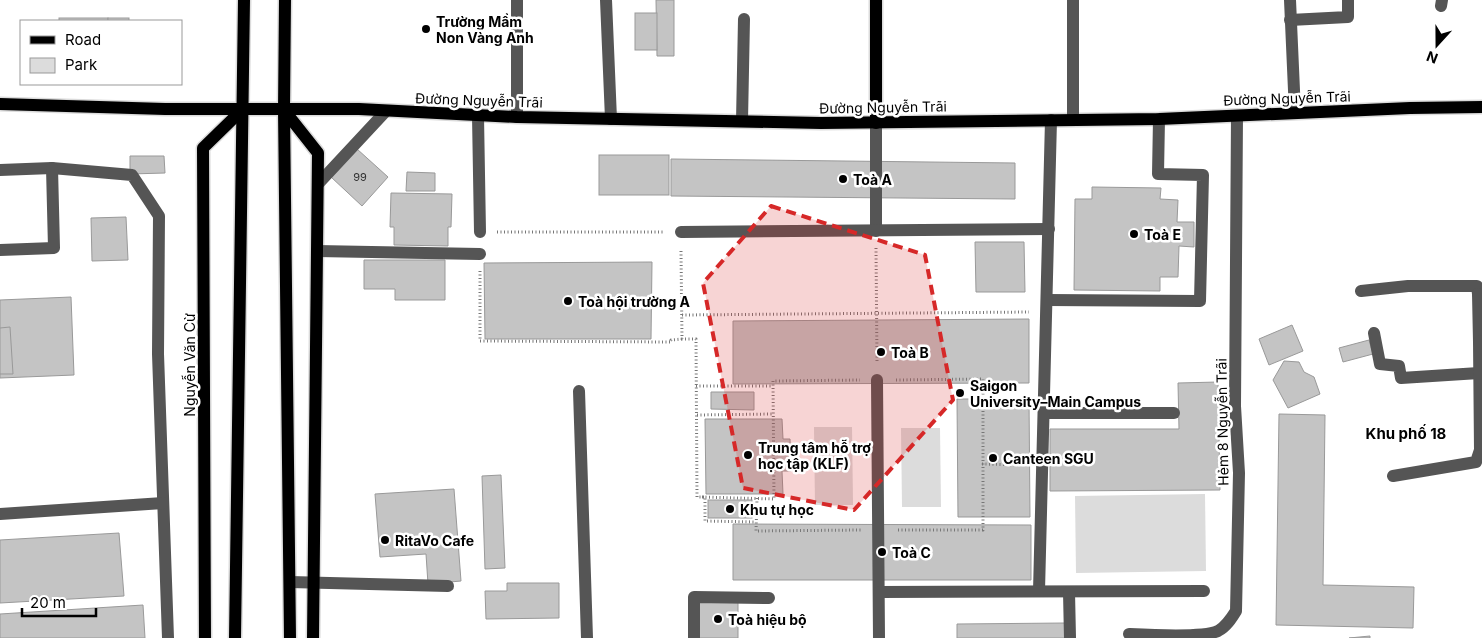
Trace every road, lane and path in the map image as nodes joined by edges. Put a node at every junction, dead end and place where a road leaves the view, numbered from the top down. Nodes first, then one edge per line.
1 (244, 0) edge
2 (285, 0) edge
3 (517, 0) edge
4 (606, 0) edge
5 (876, 0) edge
6 (1073, 0) edge
7 (1290, 0) edge
8 (1348, 0) edge
9 (744, 19) dead end
10 (1290, 20) junction
11 (0, 104) edge
12 (1482, 107) edge
13 (243, 109) junction
14 (284, 110) junction
15 (386, 112) junction
16 (1295, 114) junction
17 (478, 116) junction
18 (1237, 116) junction
19 (518, 117) junction
20 (611, 119) junction
21 (1159, 119) junction
22 (1051, 120) junction
23 (1073, 120) junction
24 (742, 121) junction
25 (876, 122) junction
26 (52, 168) junction
27 (0, 170) edge
28 (318, 184) junction
29 (1049, 229) junction
30 (876, 231) junction
31 (480, 232) joint
32 (681, 232) junction
33 (0, 250) edge
34 (317, 251) junction
35 (480, 254) joint
36 (1362, 291) dead end
37 (1480, 294) edge
38 (1046, 306) junction
39 (877, 313) junction
40 (682, 315) junction
41 (1374, 333) dead end
42 (682, 340) junction
43 (1480, 342) edge
44 (1479, 374) junction
45 (877, 380) junction
46 (696, 386) junction
47 (773, 386) junction
48 (579, 391) dead end
49 (1044, 413) junction
50 (1174, 413) dead end
51 (773, 414) junction
52 (697, 415) junction
53 (1481, 450) edge
54 (1042, 465) junction
55 (1393, 476) dead end
56 (705, 497) junction
57 (756, 498) junction
58 (163, 503) junction
59 (0, 514) edge
60 (290, 582) junction
61 (314, 583) junction
62 (448, 586) dead end
63 (1039, 591) junction
64 (1204, 591) dead end
65 (879, 592) junction
66 (1069, 592) junction
67 (769, 598) dead end
68 (1129, 634) dead end
69 (168, 638) edge
70 (205, 638) edge
71 (235, 638) edge
72 (290, 638) edge
73 (313, 638) edge
74 (587, 638) edge
75 (694, 638) edge
76 (879, 638) edge
77 (1070, 638) edge

1 - 13 main road
2 - 14 main road
3 - 19 street
4 - 20 street
5 - 25 main road
6 - 23 street
7 - 10 street
8 - 10 street
9 - 24 street
10 - 16 street
11 - 13 main road, Đường Nguyễn Trãi
12 - 16 main road, Đường Nguyễn Trãi
13 - 14 main road, Đường Nguyễn Trãi
13 - 70 main road, Nguyễn Văn Cừ
13 - 71 main road
14 - 15 main road, Đường Nguyễn Trãi
14 - 28 main road
14 - 60 main road
15 - 17 main road, Đường Nguyễn Trãi
15 - 28 street
16 - 18 main road, Đường Nguyễn Trãi
17 - 19 main road, Đường Nguyễn Trãi
17 - 31 street
18 - 21 main road, Đường Nguyễn Trãi
18 - 68 street, Hẻm 8 Nguyễn Trãi
19 - 20 main road, Đường Nguyễn Trãi
20 - 24 main road, Đường Nguyễn Trãi
21 - 23 main road, Đường Nguyễn Trãi
21 - 38 street
22 - 23 main road, Đường Nguyễn Trãi
22 - 25 main road, Đường Nguyễn Trãi
22 - 29 street
24 - 25 main road, Đường Nguyễn Trãi
25 - 30 street
26 - 27 street
26 - 33 street
26 - 58 street
28 - 34 main road
29 - 30 street
29 - 38 street
30 - 32 street
30 - 39 path
31 - 32 path
32 - 40 path
34 - 35 street
34 - 61 main road
35 - 42 path
36 - 37 street
37 - 43 street
38 - 39 path
38 - 49 street
39 - 40 path
39 - 45 path
40 - 42 path
41 - 44 street
42 - 46 path
43 - 44 street
44 - 53 street
45 - 47 path
45 - 54 path
45 - 65 street
46 - 47 path
46 - 52 path
47 - 51 path
48 - 74 street
49 - 50 street
49 - 54 street
51 - 52 path
51 - 57 path
52 - 56 path
53 - 55 street
54 - 63 street
56 - 57 path
56 - 57 path
58 - 59 street
58 - 69 street
60 - 61 street
60 - 72 main road
61 - 62 street
61 - 73 main road
63 - 65 street
63 - 66 street
64 - 66 street
65 - 76 street
66 - 77 street
67 - 75 street

